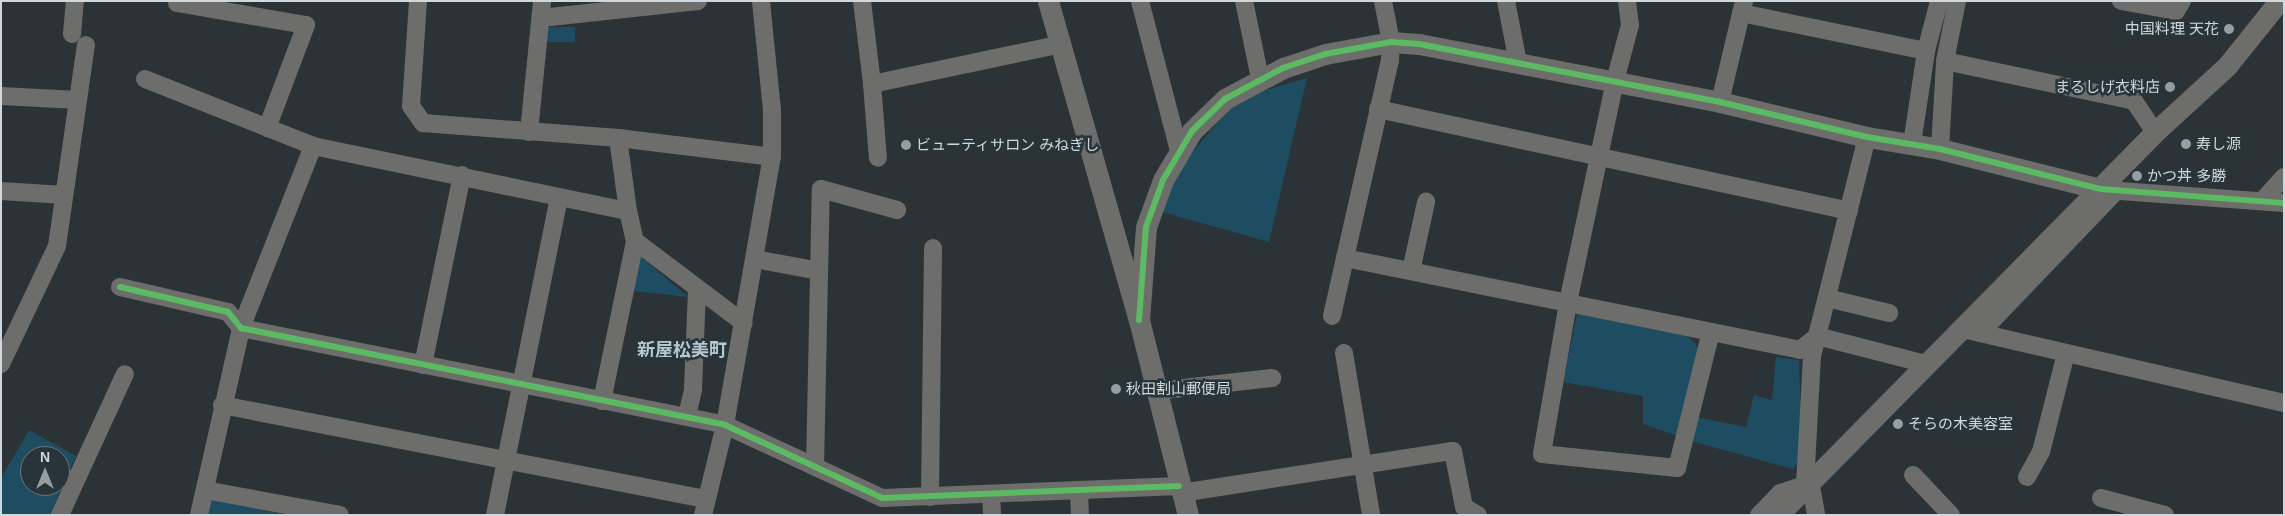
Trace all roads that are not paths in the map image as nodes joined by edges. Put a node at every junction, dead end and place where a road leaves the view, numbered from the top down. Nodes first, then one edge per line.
1 (75, 1) edge
2 (418, 1) edge
3 (698, 1) edge
4 (761, 1) edge
5 (862, 1) edge
6 (1048, 1) edge
7 (1140, 1) edge
8 (1244, 1) edge
9 (1383, 1) edge
10 (1506, 1) edge
11 (1627, 1) edge
12 (1939, 1) edge
13 (1957, 1) edge
14 (2122, 1) edge
15 (2182, 1) edge
16 (2279, 1) edge
17 (177, 3) dead end
18 (1742, 7) edge
19 (542, 10) edge
20 (1391, 42) junction
21 (1061, 44) junction
22 (1926, 51) junction
23 (1945, 61) junction
24 (1518, 63) junction
25 (1260, 78) junction
26 (145, 79) dead end
27 (1615, 81) junction
28 (872, 84) junction
29 (1, 96) edge
30 (78, 100) junction
31 (1720, 102) junction
32 (1378, 109) junction
33 (267, 128) junction
34 (529, 132) junction
35 (2155, 132) junction
36 (1867, 137) junction
37 (618, 138) junction
38 (1912, 144) junction
39 (313, 146) junction
40 (1940, 149) junction
41 (1179, 151) junction
42 (1600, 155) junction
43 (772, 157) junction
44 (878, 158) dead end
45 (462, 175) junction
46 (2284, 177) edge
47 (1, 190) edge
48 (2109, 190) junction
49 (64, 195) junction
50 (559, 197) junction
51 (2262, 200) junction
52 (1426, 202) dead end
53 (2284, 203) edge
54 (897, 210) dead end
55 (628, 211) junction
56 (1849, 211) junction
57 (635, 241) junction
58 (933, 248) dead end
59 (1345, 258) junction
60 (756, 259) junction
61 (820, 271) junction
62 (1411, 271) junction
63 (120, 288) dead end
64 (696, 290) junction
65 (1827, 298) junction
66 (1568, 303) junction
67 (1889, 312) dead end
68 (1332, 316) dead end
69 (1139, 320) junction
70 (744, 323) junction
71 (241, 328) junction
72 (1711, 332) junction
73 (1972, 332) junction
74 (1817, 336) junction
75 (1344, 353) dead end
76 (2066, 353) junction
77 (1, 364) edge
78 (1926, 364) junction
79 (424, 365) junction
80 (125, 374) dead end
81 (1272, 378) dead end
82 (521, 384) junction
83 (1156, 391) junction
84 (602, 401) junction
85 (2284, 403) edge
86 (222, 405) junction
87 (687, 416) junction
88 (725, 425) junction
89 (506, 460) junction
90 (1364, 465) junction
91 (815, 467) junction
92 (1913, 475) dead end
93 (2027, 477) dead end
94 (1807, 482) junction
95 (1180, 489) junction
96 (205, 490) junction
97 (1079, 490) junction
98 (991, 494) junction
99 (930, 497) junction
100 (2101, 498) dead end
101 (882, 506) edge
102 (704, 507) edge
103 (60, 515) edge
104 (199, 515) edge
105 (340, 515) edge
106 (495, 515) edge
107 (992, 515) edge
108 (1080, 515) edge
109 (1188, 515) edge
110 (1371, 515) edge
111 (1478, 515) edge
112 (1759, 515) edge
113 (1778, 515) edge
114 (1816, 515) edge
115 (1951, 515) edge
116 (2165, 515) edge

1 - 30 street
2 - 34 street
3 - 19 street
4 - 43 street
5 - 28 street
6 - 21 street
7 - 41 street
8 - 25 street
9 - 20 street
10 - 24 street
11 - 27 street
12 - 22 street
13 - 23 street
14 - 15 street
16 - 35 street
17 - 33 street
18 - 22 street
18 - 31 street
19 - 34 street
20 - 24 street
20 - 25 street
20 - 32 street
21 - 28 street
21 - 69 street
22 - 38 street
23 - 35 street
23 - 40 street
24 - 27 street
25 - 41 street
26 - 33 street
27 - 31 street
27 - 42 street
28 - 44 street
29 - 30 street
30 - 49 street
31 - 36 street
32 - 42 street
32 - 59 street
33 - 39 street
34 - 37 street
35 - 48 street
36 - 38 street
36 - 56 street
37 - 43 street
37 - 55 street
38 - 40 street
39 - 45 street
39 - 71 street
40 - 48 street
41 - 69 street
42 - 56 street
42 - 66 street
43 - 60 street
45 - 50 street
45 - 79 street
46 - 51 street
47 - 49 street
48 - 51 street
48 - 73 street
49 - 77 street
50 - 55 street
50 - 82 street
51 - 53 street
52 - 62 street
54 - 61 street
55 - 57 street
56 - 65 street
57 - 64 street
57 - 84 street
58 - 99 street
59 - 62 street
59 - 68 street
60 - 61 street
60 - 70 street
61 - 91 street
62 - 66 street
63 - 71 street
64 - 70 street
64 - 87 street
65 - 67 street
65 - 74 street
66 - 72 street
66 - 72 street
69 - 83 street
70 - 88 street
71 - 79 street
71 - 86 street
72 - 74 street
73 - 76 street
73 - 78 street
74 - 78 street
74 - 94 street
75 - 90 street
76 - 85 street
76 - 93 street
78 - 94 street
79 - 82 street
80 - 103 street
81 - 83 street
82 - 84 street
82 - 89 street
83 - 95 street
84 - 87 street
86 - 89 street
86 - 96 street
87 - 88 street
88 - 91 street
88 - 102 street
89 - 102 street
89 - 106 street
90 - 95 street
90 - 110 street
90 - 111 street
91 - 101 street
92 - 115 street
94 - 112 street
94 - 113 street
94 - 114 street
95 - 97 street
95 - 109 street
96 - 104 street
96 - 105 street
97 - 98 street
97 - 108 street
98 - 99 street
98 - 107 street
99 - 101 street
100 - 116 street

